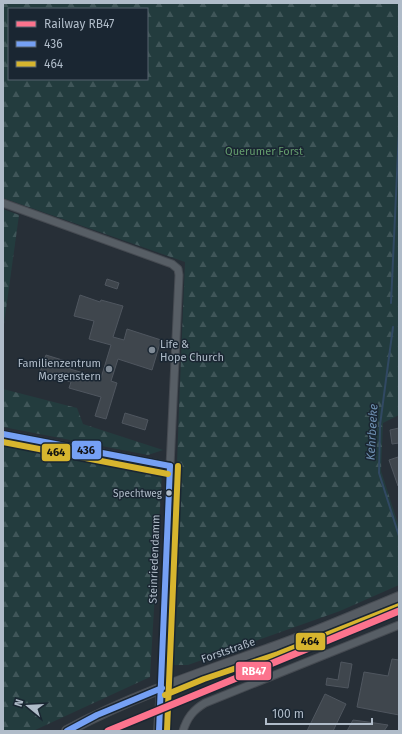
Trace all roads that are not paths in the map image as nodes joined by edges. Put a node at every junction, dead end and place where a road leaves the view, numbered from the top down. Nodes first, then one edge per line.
1 (3, 203) edge
2 (3, 434) edge
3 (170, 466) junction
4 (399, 597) edge
5 (399, 624) edge
6 (162, 688) junction
7 (67, 731) edge
8 (160, 731) edge
9 (183, 731) edge

1 - 3 street, Steinriedendamm
2 - 3 street
3 - 6 street, Steinriedendamm
4 - 6 main road, Forststraße
5 - 9 street
6 - 7 main road, Forststraße
6 - 8 main road, Steinriedendamm

